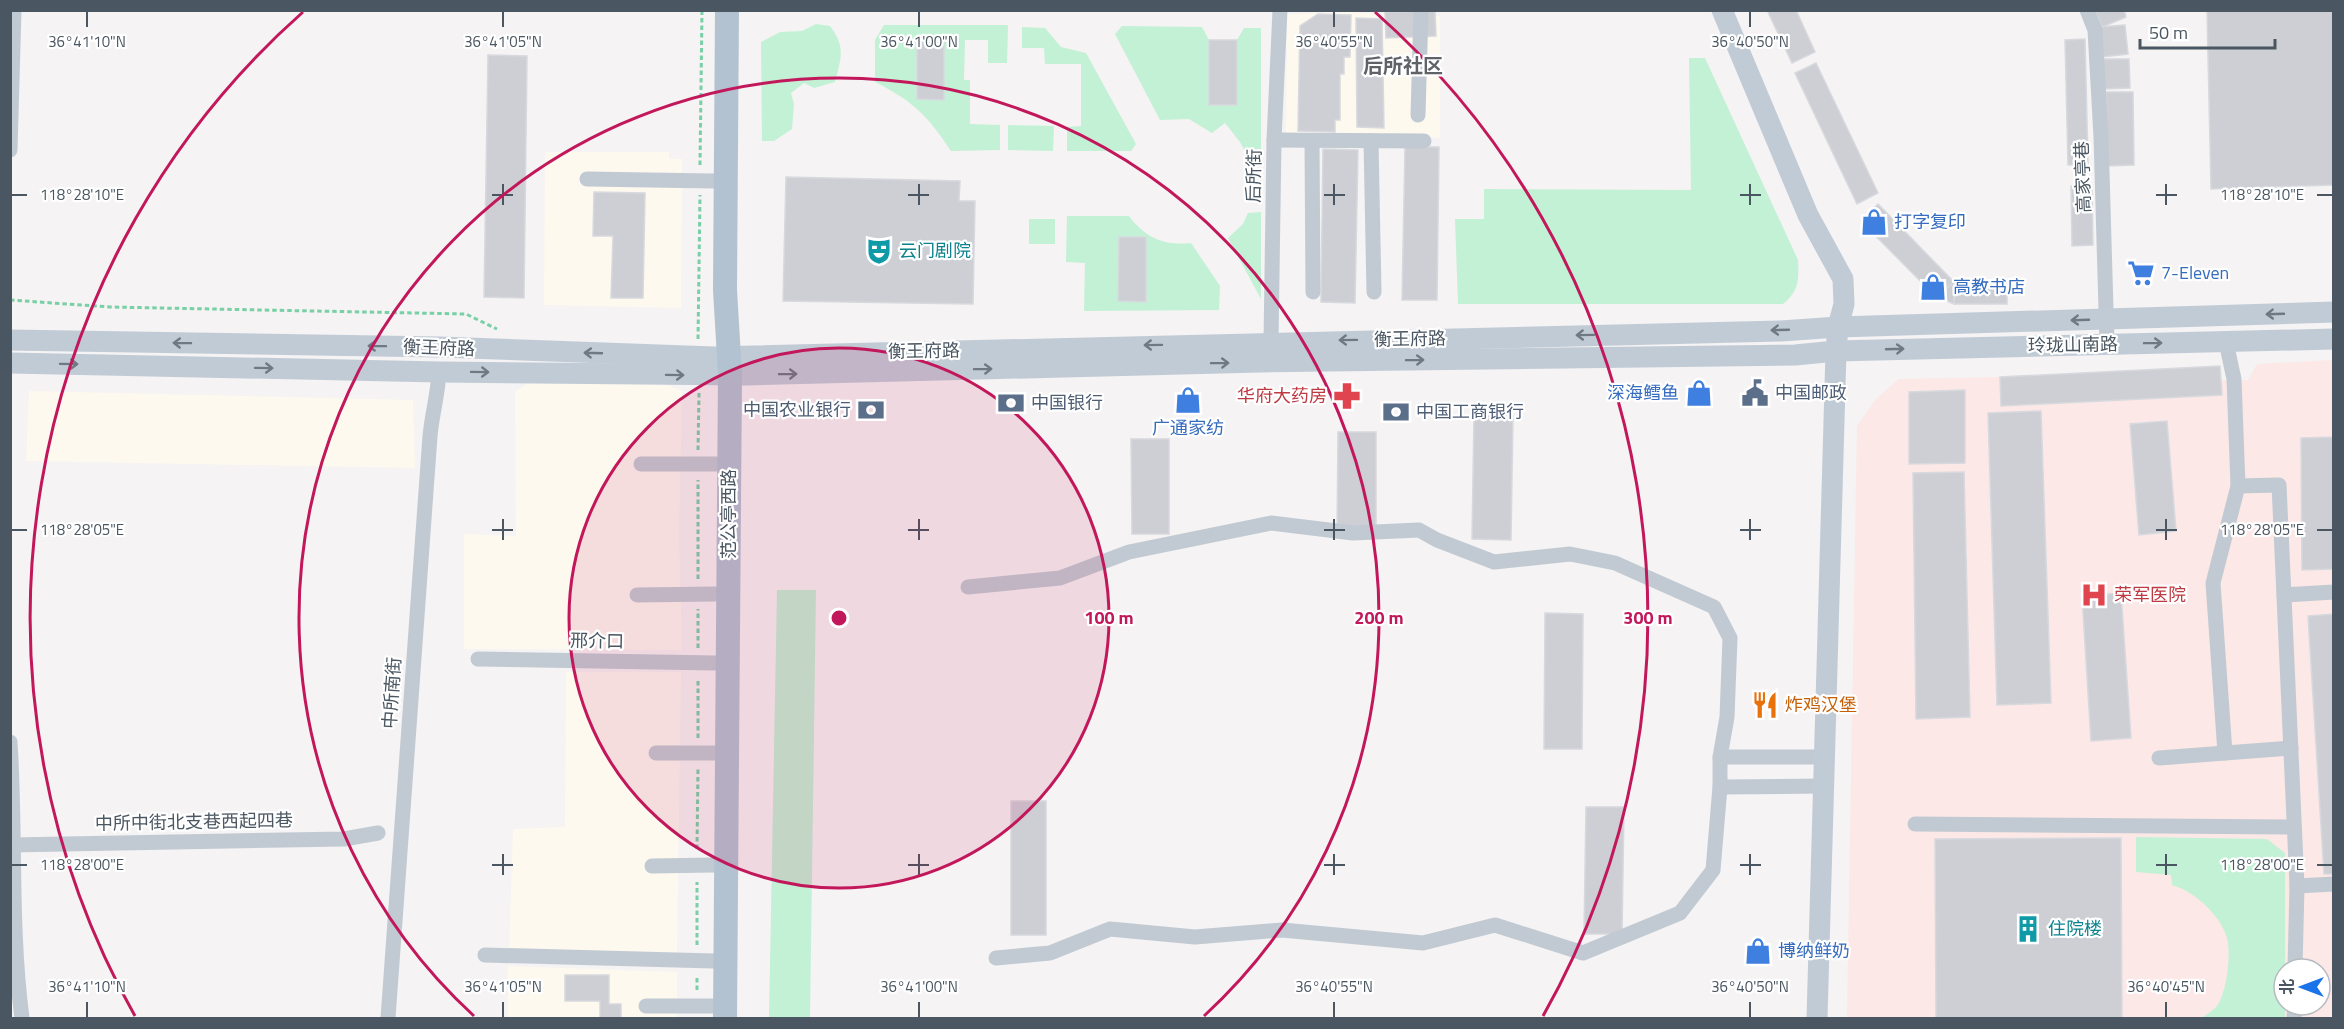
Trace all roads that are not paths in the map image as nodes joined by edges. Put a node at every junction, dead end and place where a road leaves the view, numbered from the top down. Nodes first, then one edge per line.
1 (14, 10) edge
2 (715, 10) edge
3 (727, 10) edge
4 (1280, 10) edge
5 (1420, 10) edge
6 (1722, 10) edge
7 (2087, 10) edge
8 (1418, 115) dead end
9 (1274, 140) junction
10 (1312, 141) junction
11 (1371, 141) junction
12 (1424, 141) dead end
13 (10, 150) edge
14 (587, 179) dead end
15 (706, 181) junction
16 (1313, 292) dead end
17 (1374, 292) dead end
18 (2334, 312) edge
19 (2107, 319) junction
20 (1838, 327) junction
21 (2334, 339) edge
22 (10, 340) edge
23 (1271, 342) junction
24 (2226, 342) junction
25 (2107, 344) junction
26 (1836, 351) junction
27 (10, 363) edge
28 (714, 365) junction
29 (439, 372) junction
30 (641, 464) dead end
31 (704, 464) junction
32 (2238, 486) junction
33 (968, 587) dead end
34 (2334, 592) edge
35 (704, 594) junction
36 (638, 595) dead end
37 (2284, 595) junction
38 (478, 659) dead end
39 (704, 664) junction
40 (10, 742) edge
41 (2290, 748) junction
42 (656, 753) dead end
43 (703, 753) junction
44 (2225, 753) junction
45 (1720, 757) junction
46 (1825, 757) junction
47 (2159, 758) dead end
48 (1824, 786) junction
49 (1720, 787) junction
50 (1915, 824) dead end
51 (2294, 827) junction
52 (378, 833) dead end
53 (12, 845) edge
54 (703, 865) junction
55 (652, 866) dead end
56 (2334, 884) edge
57 (2297, 886) junction
58 (485, 955) dead end
59 (2295, 957) edge
60 (996, 958) dead end
61 (703, 960) junction
62 (646, 1006) dead end
63 (713, 1010) edge
64 (22, 1018) edge
65 (388, 1018) edge
66 (1817, 1018) edge

1 - 13 street
2 - 15 main road, 范公亭西路
3 - 28 main road, 范公亭西路
4 - 9 street, 后所街
5 - 8 street
6 - 20 main road
7 - 19 street, 高家亭巷
9 - 10 street
9 - 23 street, 后所街
10 - 11 street
10 - 16 street
11 - 12 street
11 - 17 street
14 - 15 street
15 - 28 main road, 范公亭西路
18 -> 19 main road, 玲珑山南路
19 -> 20 main road, 玲珑山南路
19 - 25 street, 高家亭巷
20 -> 23 main road, 衡王府路
20 - 26 main road
21 - 24 main road, 玲珑山南路
28 -> 22 main road, 衡王府路
23 -> 28 main road, 衡王府路
25 -> 24 main road, 玲珑山南路
24 - 32 street
26 -> 25 main road, 玲珑山南路
28 -> 26 main road, 衡王府路
26 - 46 main road
27 -> 29 main road, 衡王府路
29 -> 28 main road, 衡王府路
28 - 31 main road, 范公亭西路
28 - 63 main road, 范公亭西路
29 - 65 street, 中所南街
30 - 31 street
31 - 35 main road, 范公亭西路
32 - 37 street
32 - 44 street
33 - 45 street
34 - 37 street
35 - 36 street
35 - 39 main road, 范公亭西路
37 - 41 street
38 - 39 street, 邢介口
39 - 43 main road, 范公亭西路
40 - 53 street
41 - 44 street
41 - 51 street
42 - 43 street
43 - 54 main road, 范公亭西路
44 - 47 street
45 - 46 street
45 - 49 street
46 - 48 main road
48 - 49 street
48 - 66 main road
49 - 60 street
50 - 51 street
51 - 57 street
52 - 53 street, 中所中街北支巷西起四巷
53 - 64 street
54 - 55 street
54 - 61 main road, 范公亭西路
56 - 57 street
57 - 59 street
58 - 61 street
61 - 63 main road, 范公亭西路
62 - 63 street

